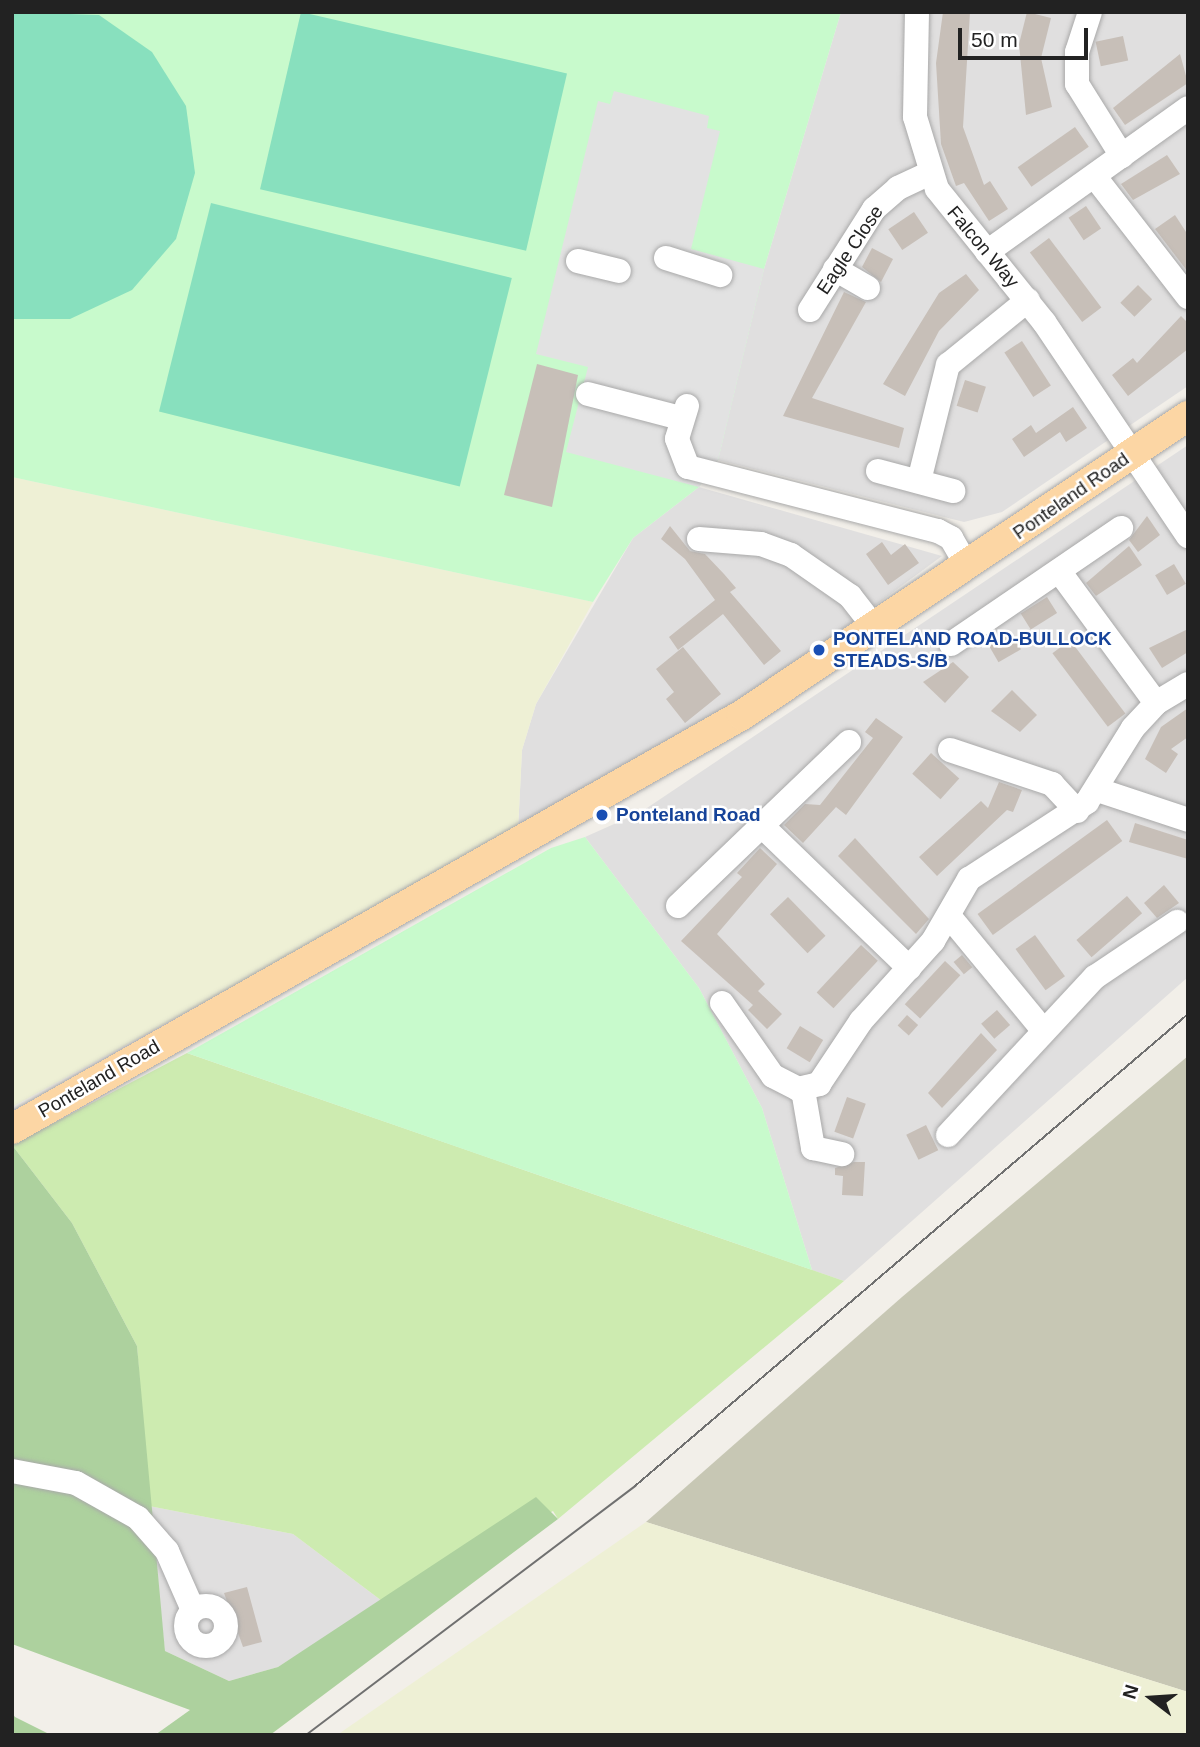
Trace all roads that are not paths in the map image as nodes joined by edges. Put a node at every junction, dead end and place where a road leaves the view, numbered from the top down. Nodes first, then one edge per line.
1 (917, 12) edge
2 (1090, 12) edge
3 (1188, 108) edge
4 (1122, 156) junction
5 (930, 173) junction
6 (1094, 177) junction
7 (987, 252) junction
8 (666, 258) dead end
9 (578, 261) dead end
10 (835, 269) junction
11 (619, 271) dead end
12 (720, 275) dead end
13 (868, 288) dead end
14 (1188, 297) edge
15 (1028, 300) junction
16 (810, 310) dead end
17 (588, 394) dead end
18 (1188, 416) edge
19 (1133, 453) junction
20 (878, 471) dead end
21 (919, 481) junction
22 (953, 491) dead end
23 (1121, 528) dead end
24 (1188, 536) edge
25 (699, 539) dead end
26 (967, 566) junction
27 (1059, 571) junction
28 (875, 628) junction
29 (951, 643) dead end
30 (1188, 684) edge
31 (1156, 703) junction
32 (849, 742) dead end
33 (950, 750) dead end
34 (1098, 790) junction
35 (1077, 811) junction
36 (1188, 820) edge
37 (759, 824) junction
38 (678, 906) dead end
39 (949, 916) junction
40 (1177, 922) dead end
41 (909, 968) junction
42 (722, 1003) dead end
43 (1043, 1030) junction
44 (803, 1090) junction
45 (12, 1129) edge
46 (948, 1135) dead end
47 (842, 1154) dead end
48 (12, 1471) edge
49 (193, 1609) dead end

1 - 5 street, Falcon Way
2 - 4 street
3 - 4 street
4 - 6 street
5 - 7 street, Falcon Way
5 - 10 street, Eagle Close
6 - 7 street
6 - 14 street
7 - 15 street, Falcon Way
8 - 12 street
9 - 11 street
10 - 13 street
10 - 16 street, Eagle Close
15 - 19 street, Falcon Way
15 - 21 street
17 - 26 street
18 - 19 main road, Ponteland Road
19 - 24 street, Falcon Way
19 - 26 main road, Ponteland Road
20 - 21 street
21 - 22 street
23 - 27 street
25 - 28 street
26 - 28 main road, Ponteland Road
27 - 29 street
27 - 31 street
28 - 45 main road, Ponteland Road
30 - 31 street
31 - 34 street
32 - 37 street
33 - 35 street
34 - 35 street
34 - 36 street
35 - 39 street
37 - 38 street
37 - 41 street
39 - 41 street
39 - 43 street
40 - 43 street
41 - 44 street
42 - 44 street
43 - 46 street
44 - 47 street
48 - 49 street

